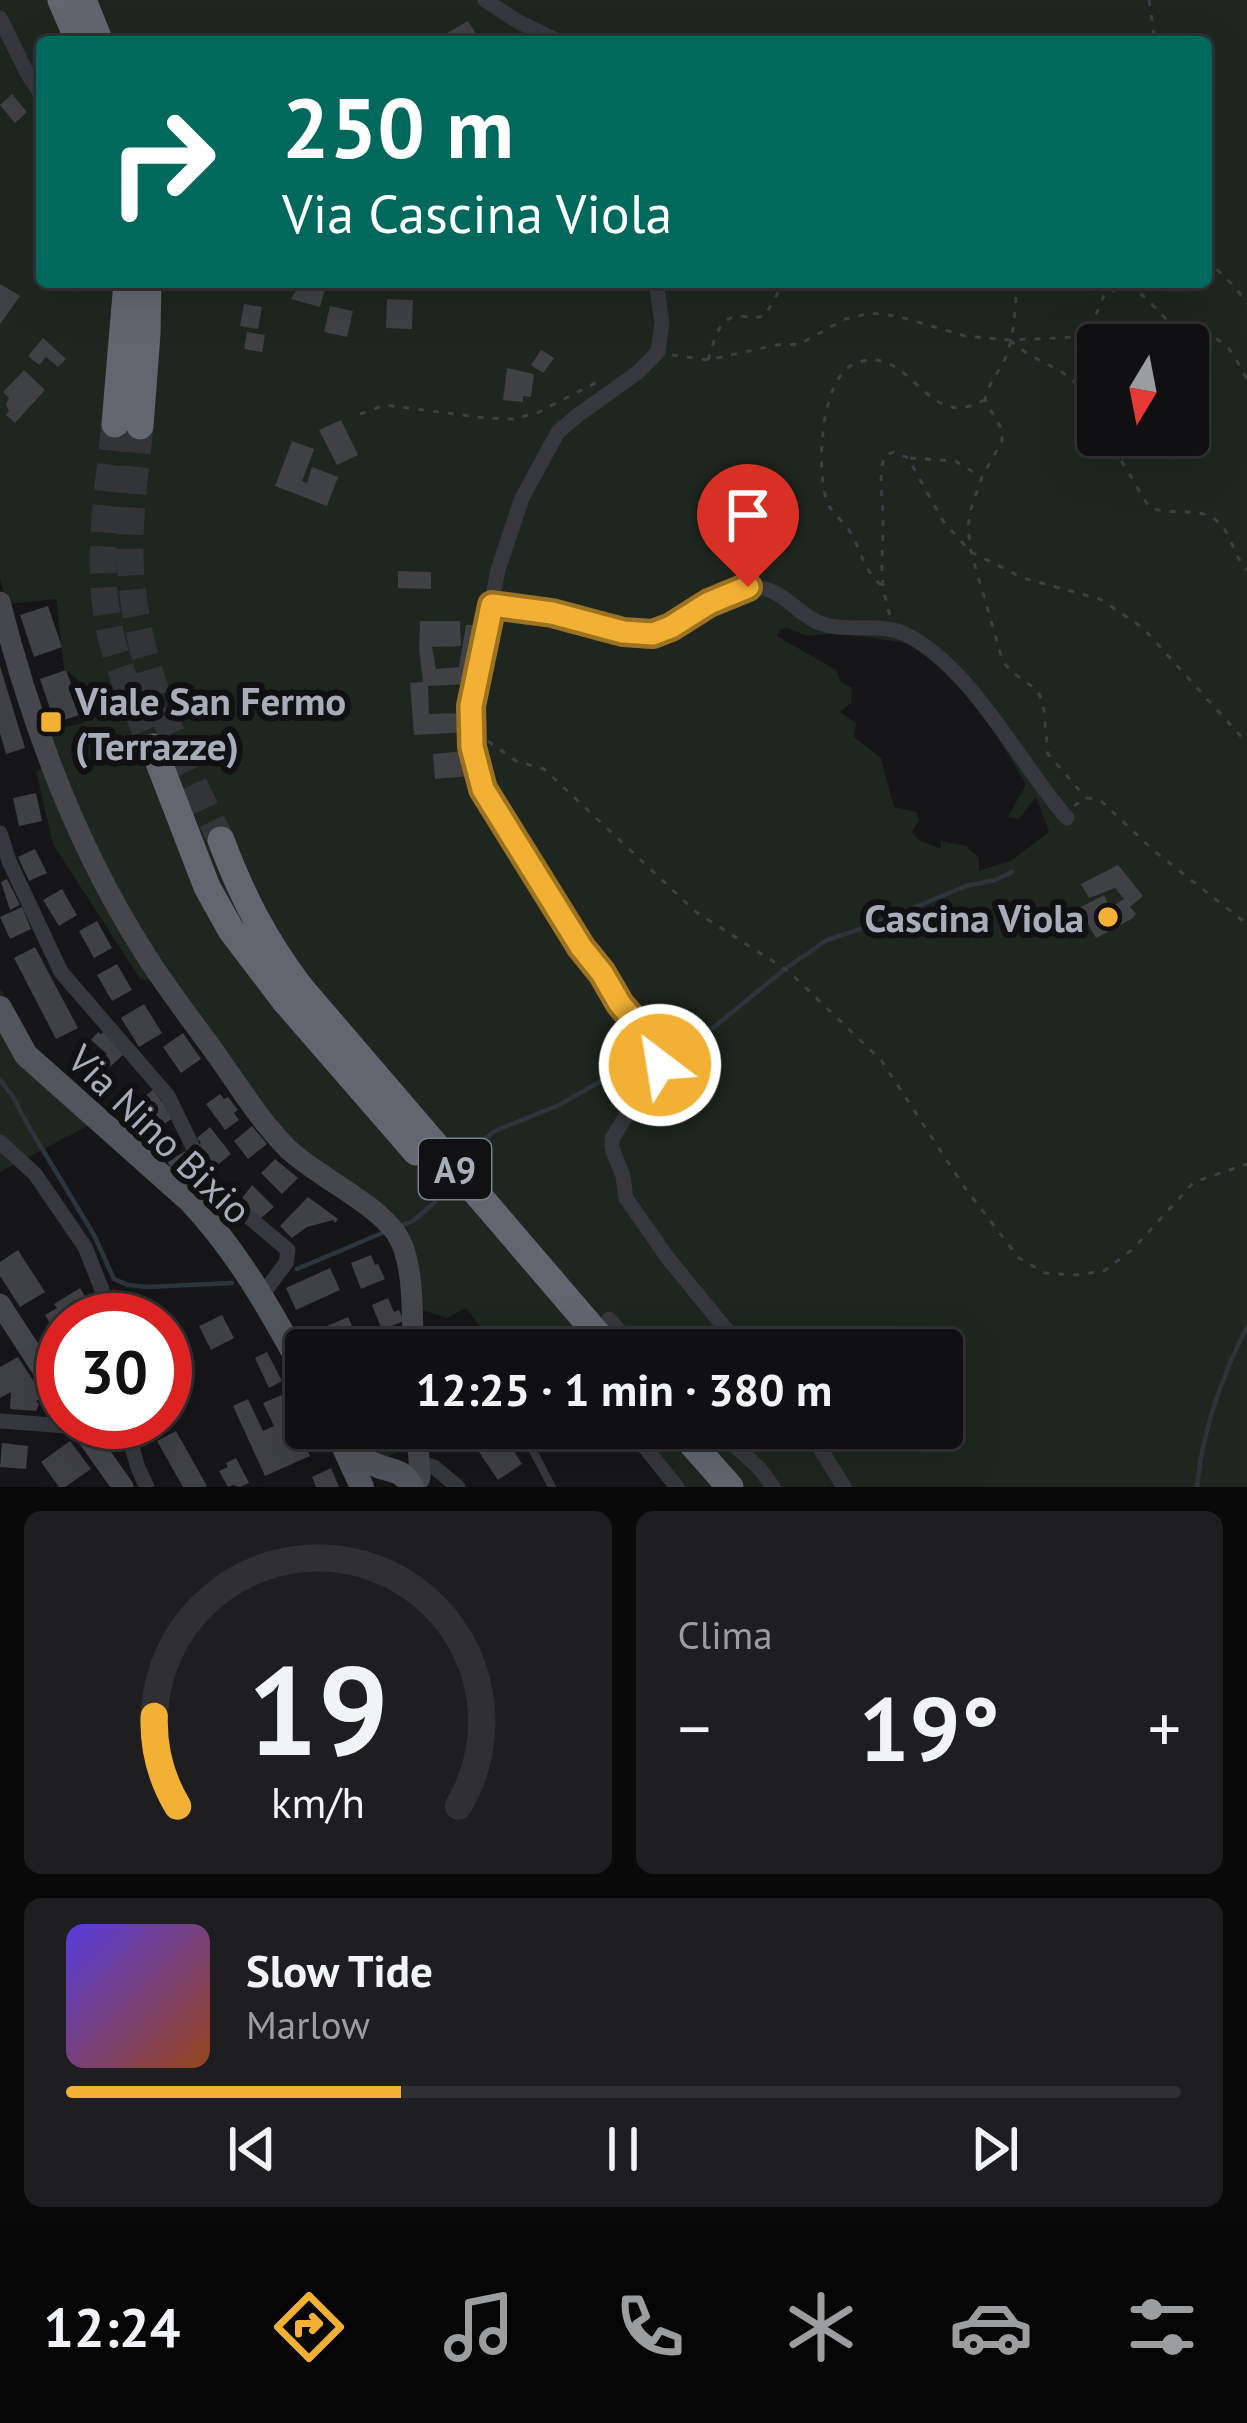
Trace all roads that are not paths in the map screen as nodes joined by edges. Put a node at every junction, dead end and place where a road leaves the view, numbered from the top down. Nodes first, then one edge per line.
1 (61, 0) edge
2 (83, 0) edge
3 (485, 0) edge
4 (0, 18) edge
5 (76, 36) edge
6 (98, 36) edge
7 (548, 36) edge
8 (36, 87) edge
9 (128, 288) edge
10 (148, 288) edge
11 (657, 288) edge
12 (0, 602) edge
13 (492, 605) junction
14 (153, 747) tunnel mouth
15 (1067, 818) road end
16 (0, 833) edge
17 (220, 840) tunnel mouth
18 (292, 994) junction
19 (0, 1008) edge
20 (0, 1142) edge
21 (103, 1293) edge
22 (262, 1295) junction
23 (0, 1304) edge
24 (609, 1319) dead end
25 (411, 1329) edge
26 (571, 1329) edge
27 (592, 1329) edge
28 (618, 1329) edge
29 (726, 1329) edge
30 (285, 1337) edge
31 (36, 1360) edge
32 (36, 1416) edge
33 (5, 1422) edge
34 (36, 1423) edge
35 (95, 1449) edge
36 (133, 1449) edge
37 (407, 1449) edge
38 (417, 1449) edge
39 (532, 1449) edge
40 (646, 1449) edge
41 (674, 1449) edge
42 (697, 1449) edge
43 (739, 1449) edge
44 (821, 1449) edge
45 (348, 1451) joint
46 (388, 1469) junction
47 (416, 1479) edge
48 (123, 1487) edge
49 (147, 1487) edge
50 (364, 1487) edge
51 (458, 1487) edge
52 (552, 1487) edge
53 (677, 1487) edge
54 (706, 1487) edge
55 (730, 1487) edge
56 (773, 1487) edge
57 (844, 1487) edge

1 - 5 highway
2 - 6 highway
3 - 7 street
4 - 8 street
9 - 10 highway
11 - 13 street
12 - 25 main road
13 - 15 street
13 - 29 street
14 - 18 highway, A9
16 - 22 street
17 - 18 highway, A9
18 - 26 highway, A9, bridge
18 - 27 highway, A9, bridge
19 - 22 main road, Via Nino Bixio
20 - 21 street
22 - 30 main road, Via Nino Bixio
23 - 31 main road
24 - 28 street
32 - 33 street
33 - 34 street
35 - 48 main road
36 - 49 street
37 - 46 main road
38 - 47 main road
39 - 52 lane
40 - 53 street
41 - 54 highway
42 - 55 highway
43 - 56 street
44 - 57 street
45 - 46 main road
45 - 50 main road
46 - 47 main road
46 - 50 main road
47 - 51 street

